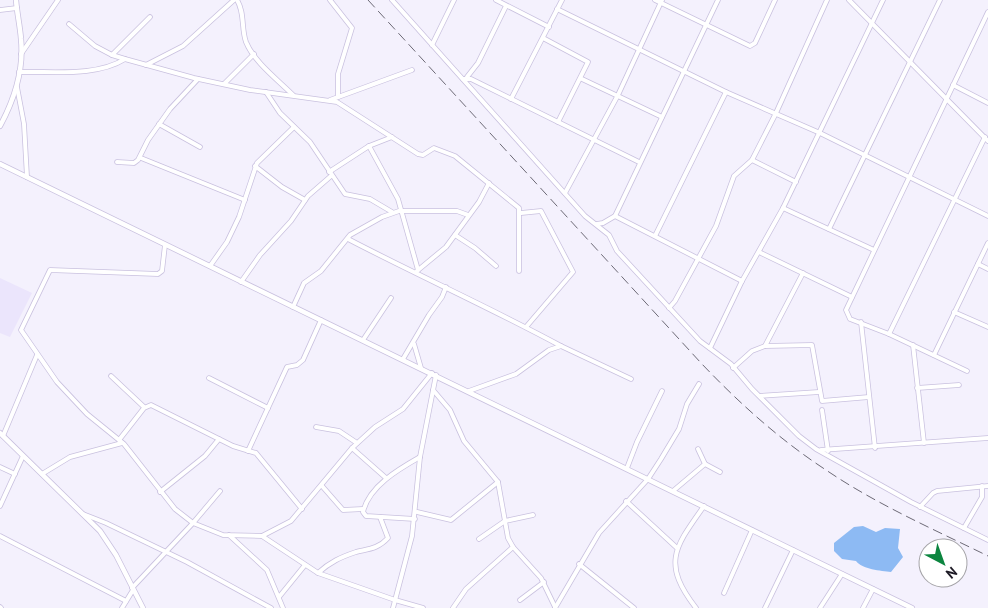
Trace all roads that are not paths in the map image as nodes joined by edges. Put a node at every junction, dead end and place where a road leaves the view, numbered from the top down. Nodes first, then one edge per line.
1 (16, 0) edge
2 (58, 0) edge
3 (235, 0) edge
4 (330, 0) edge
5 (454, 0) edge
6 (496, 0) edge
7 (562, 0) edge
8 (655, 0) edge
9 (718, 0) edge
10 (775, 0) edge
11 (827, 0) edge
12 (849, 0) edge
13 (883, 0) edge
14 (940, 0) edge
15 (394, 1) edge
16 (661, 1) edge
17 (506, 6) junction
18 (17, 8) junction
19 (557, 9) junction
20 (0, 10) edge
21 (988, 12) edge
22 (150, 17) dead end
23 (69, 24) dead end
24 (872, 24) junction
25 (706, 25) junction
26 (549, 27) junction
27 (543, 38) junction
28 (432, 45) junction
29 (639, 49) junction
30 (21, 54) junction
31 (254, 54) junction
32 (112, 55) junction
33 (125, 59) junction
34 (910, 64) junction
35 (145, 65) junction
36 (454, 68) junction
37 (412, 70) dead end
38 (684, 71) junction
39 (19, 72) junction
40 (469, 78) junction
41 (198, 79) junction
42 (582, 79) junction
43 (463, 80) junction
44 (224, 84) junction
45 (953, 85) junction
46 (17, 87) junction
47 (266, 92) junction
48 (726, 92) junction
49 (293, 95) junction
50 (618, 95) junction
51 (338, 97) junction
52 (948, 98) junction
53 (511, 99) junction
54 (330, 100) junction
55 (988, 103) edge
56 (776, 113) junction
57 (662, 117) junction
58 (558, 122) junction
59 (159, 124) junction
60 (0, 126) edge
61 (294, 127) junction
62 (820, 133) junction
63 (392, 137) junction
64 (592, 139) junction
65 (986, 139) edge
66 (369, 146) junction
67 (200, 147) dead end
68 (864, 155) junction
69 (141, 158) junction
70 (752, 160) junction
71 (117, 162) dead end
72 (639, 162) junction
73 (0, 164) edge
74 (255, 166) junction
75 (330, 174) junction
76 (908, 176) junction
77 (27, 177) junction
78 (796, 182) junction
79 (489, 183) junction
80 (565, 193) junction
81 (954, 199) junction
82 (245, 200) junction
83 (305, 200) junction
84 (783, 208) junction
85 (399, 211) junction
86 (392, 212) junction
87 (520, 212) junction
88 (468, 215) junction
89 (615, 216) junction
90 (988, 216) edge
91 (597, 224) junction
92 (829, 229) junction
93 (455, 235) junction
94 (655, 236) junction
95 (348, 240) junction
96 (988, 243) edge
97 (166, 245) junction
98 (874, 250) junction
99 (759, 252) junction
100 (698, 260) junction
101 (978, 264) junction
102 (210, 266) junction
103 (496, 266) dead end
104 (988, 269) edge
105 (519, 271) dead end
106 (416, 272) junction
107 (803, 273) junction
108 (742, 281) junction
109 (241, 282) junction
110 (446, 287) junction
111 (852, 297) junction
112 (391, 298) dead end
113 (293, 307) junction
114 (669, 308) junction
115 (954, 312) junction
116 (321, 320) junction
117 (861, 322) junction
118 (526, 327) junction
119 (988, 327) edge
120 (890, 334) junction
121 (363, 340) junction
122 (414, 344) junction
123 (913, 345) junction
124 (561, 346) junction
125 (765, 346) junction
126 (710, 348) junction
127 (37, 355) junction
128 (934, 355) junction
129 (403, 360) junction
130 (421, 368) junction
131 (733, 368) junction
132 (967, 371) dead end
133 (434, 374) junction
134 (111, 376) dead end
135 (209, 378) dead end
136 (631, 379) dead end
137 (699, 384) dead end
138 (959, 385) dead end
139 (917, 388) junction
140 (433, 390) junction
141 (469, 391) junction
142 (662, 391) dead end
143 (819, 392) junction
144 (758, 395) junction
145 (869, 397) junction
146 (144, 407) junction
147 (268, 408) junction
148 (822, 410) dead end
149 (316, 427) dead end
150 (1, 435) edge
151 (988, 438) edge
152 (219, 439) junction
153 (121, 441) junction
154 (357, 443) junction
155 (924, 444) junction
156 (352, 448) junction
157 (875, 448) junction
158 (698, 449) dead end
159 (819, 450) junction
160 (248, 451) junction
161 (828, 451) junction
162 (23, 456) junction
163 (420, 457) junction
164 (705, 464) junction
165 (0, 467) edge
166 (627, 468) junction
167 (720, 472) dead end
168 (15, 474) junction
169 (42, 474) junction
170 (386, 478) junction
171 (648, 479) junction
172 (498, 482) junction
173 (322, 486) junction
174 (982, 486) junction
175 (988, 486) edge
176 (220, 491) dead end
177 (673, 491) junction
178 (160, 492) junction
179 (626, 501) junction
180 (0, 506) edge
181 (704, 506) junction
182 (920, 507) junction
183 (302, 509) junction
184 (363, 509) junction
185 (416, 512) junction
186 (83, 514) junction
187 (532, 515) dead end
188 (380, 517) junction
189 (416, 519) junction
190 (505, 521) junction
191 (193, 523) junction
192 (964, 528) junction
193 (752, 530) junction
194 (229, 535) junction
195 (0, 536) edge
196 (262, 536) junction
197 (479, 539) dead end
198 (988, 540) edge
199 (513, 547) junction
200 (678, 548) junction
201 (793, 550) junction
202 (164, 552) junction
203 (580, 564) junction
204 (305, 565) junction
205 (318, 573) junction
206 (842, 574) junction
207 (544, 582) junction
208 (132, 589) junction
209 (873, 589) junction
210 (724, 593) dead end
211 (279, 597) junction
212 (395, 600) junction
213 (520, 600) dead end
214 (126, 601) junction
215 (555, 607) edge
216 (122, 608) edge
217 (143, 608) edge
218 (271, 608) edge
219 (283, 608) edge
220 (393, 608) edge
221 (423, 608) edge
222 (453, 608) edge
223 (634, 608) edge
224 (696, 608) edge
225 (765, 608) edge
226 (820, 608) edge
227 (863, 608) edge
228 (912, 608) edge

1 - 18 street
2 - 30 street
3 - 31 street
3 - 35 street
4 - 51 street
5 - 28 street
6 - 17 street
7 - 19 street
8 - 16 street
9 - 25 street
10 - 25 street
11 - 56 street
12 - 24 street
13 - 24 street
14 - 34 street
15 - 28 street
16 - 25 street
16 - 29 street
17 - 26 street
17 - 40 street
18 - 20 street
18 - 30 street
19 - 26 street
19 - 29 street
21 - 45 street
22 - 32 street
23 - 32 street
24 - 34 street
24 - 62 street
25 - 38 street
26 - 27 street
27 - 42 street
27 - 53 street
28 - 36 street
29 - 38 street
29 - 50 street
30 - 39 street
31 - 44 street
31 - 49 street
32 - 33 street
33 - 35 street
33 - 39 street
34 - 52 street
34 - 68 street
35 - 41 street
36 - 40 street
36 - 43 street
37 - 51 street
38 - 48 street
38 - 57 street
39 - 46 street
40 - 43 street
40 - 53 street
41 - 44 street
41 - 59 street
42 - 50 street
42 - 58 street
43 - 80 street
44 - 47 street
45 - 52 street
45 - 55 street
46 - 60 street
46 - 77 street
47 - 49 street
47 - 61 street
48 - 56 street
48 - 94 street
49 - 54 street
50 - 57 street
50 - 64 street
51 - 54 street
52 - 65 street
52 - 76 street
53 - 58 street
54 - 63 street
56 - 62 street
56 - 70 street
57 - 72 street
58 - 64 street
59 - 67 street
59 - 69 street
61 - 74 street
61 - 75 street
62 - 68 street
62 - 78 street
63 - 66 street
63 - 79 street
64 - 72 street
64 - 80 street
65 - 81 street
66 - 75 street
66 - 85 street
68 - 76 street
68 - 92 street
69 - 71 street
69 - 82 street
70 - 78 street
70 - 100 street
72 - 89 street
73 - 77 street
74 - 82 street
74 - 83 street
75 - 83 street
75 - 86 street
76 - 81 street
76 - 98 street
77 - 97 street
78 - 84 street
79 - 87 street
79 - 88 street
80 - 91 street
81 - 90 street
81 - 120 street
82 - 102 street
83 - 109 street
84 - 92 street
84 - 99 street
85 - 86 street
85 - 88 street
85 - 106 street
86 - 95 street
87 - 105 street
87 - 118 street
88 - 93 street
89 - 91 street
89 - 94 street
91 - 114 street
92 - 98 street
93 - 103 street
93 - 106 street
94 - 100 street
95 - 106 street
95 - 113 street
96 - 101 street
97 - 102 street
97 - 127 street
98 - 111 street
99 - 107 street
99 - 108 street
100 - 108 street
100 - 114 street
101 - 104 street
101 - 115 street
102 - 109 street
106 - 110 street
107 - 111 street
107 - 125 street
108 - 126 street
109 - 113 street
110 - 118 street
110 - 122 street
111 - 117 street
112 - 121 street
113 - 116 street
114 - 126 street
115 - 119 street
115 - 128 street
116 - 121 street
116 - 147 street
117 - 120 street
117 - 145 street
118 - 124 street
120 - 123 street
121 - 129 street
122 - 129 street
122 - 130 street
123 - 128 street
123 - 139 street
124 - 136 street
124 - 141 street
125 - 131 street
125 - 143 street
126 - 131 street
127 - 150 street
127 - 153 street
128 - 132 street
129 - 130 street
130 - 133 street
131 - 144 street
133 - 140 street
133 - 141 street
133 - 154 street
134 - 146 street
135 - 147 street
137 - 171 street
138 - 139 street
139 - 155 street
140 - 163 street
140 - 172 street
141 - 166 street
142 - 166 street
143 - 144 street
143 - 145 street
144 - 159 street
145 - 157 street
146 - 152 street
146 - 153 street
147 - 160 street
148 - 161 street
149 - 154 street
150 - 162 street
151 - 155 street
152 - 160 street
152 - 178 street
153 - 169 street
153 - 178 street
154 - 156 street
155 - 157 street
156 - 170 street
156 - 173 street
157 - 161 street
158 - 164 street
159 - 161 street
159 - 182 street
160 - 183 street
162 - 168 street
162 - 169 street
163 - 170 street
163 - 185 street
164 - 167 street
164 - 177 street
165 - 168 street
166 - 171 street
168 - 180 street
169 - 186 street
170 - 184 street
171 - 177 street
171 - 179 street
172 - 185 street
172 - 190 street
173 - 183 street
173 - 184 street
174 - 175 street
174 - 182 street
174 - 192 street
176 - 191 street
177 - 181 street
178 - 191 street
179 - 200 street
179 - 203 street
181 - 193 street
181 - 200 street
182 - 192 street
183 - 196 street
184 - 188 street
185 - 189 street
186 - 202 street
186 - 208 street
187 - 190 street
188 - 189 street
188 - 205 street
189 - 212 street
190 - 197 street
190 - 199 street
191 - 194 street
191 - 202 street
192 - 198 street
193 - 201 street
193 - 210 street
194 - 196 street
194 - 211 street
195 - 214 street
196 - 204 street
199 - 207 street
199 - 222 street
200 - 224 street
201 - 206 street
201 - 225 street
202 - 208 street
202 - 218 street
203 - 215 street
203 - 223 street
204 - 205 street
204 - 211 street
205 - 212 street
206 - 209 street
206 - 226 street
207 - 213 street
207 - 215 street
208 - 214 street
208 - 217 street
209 - 227 street
209 - 228 street
211 - 219 street
212 - 220 street
212 - 221 street
214 - 216 street

